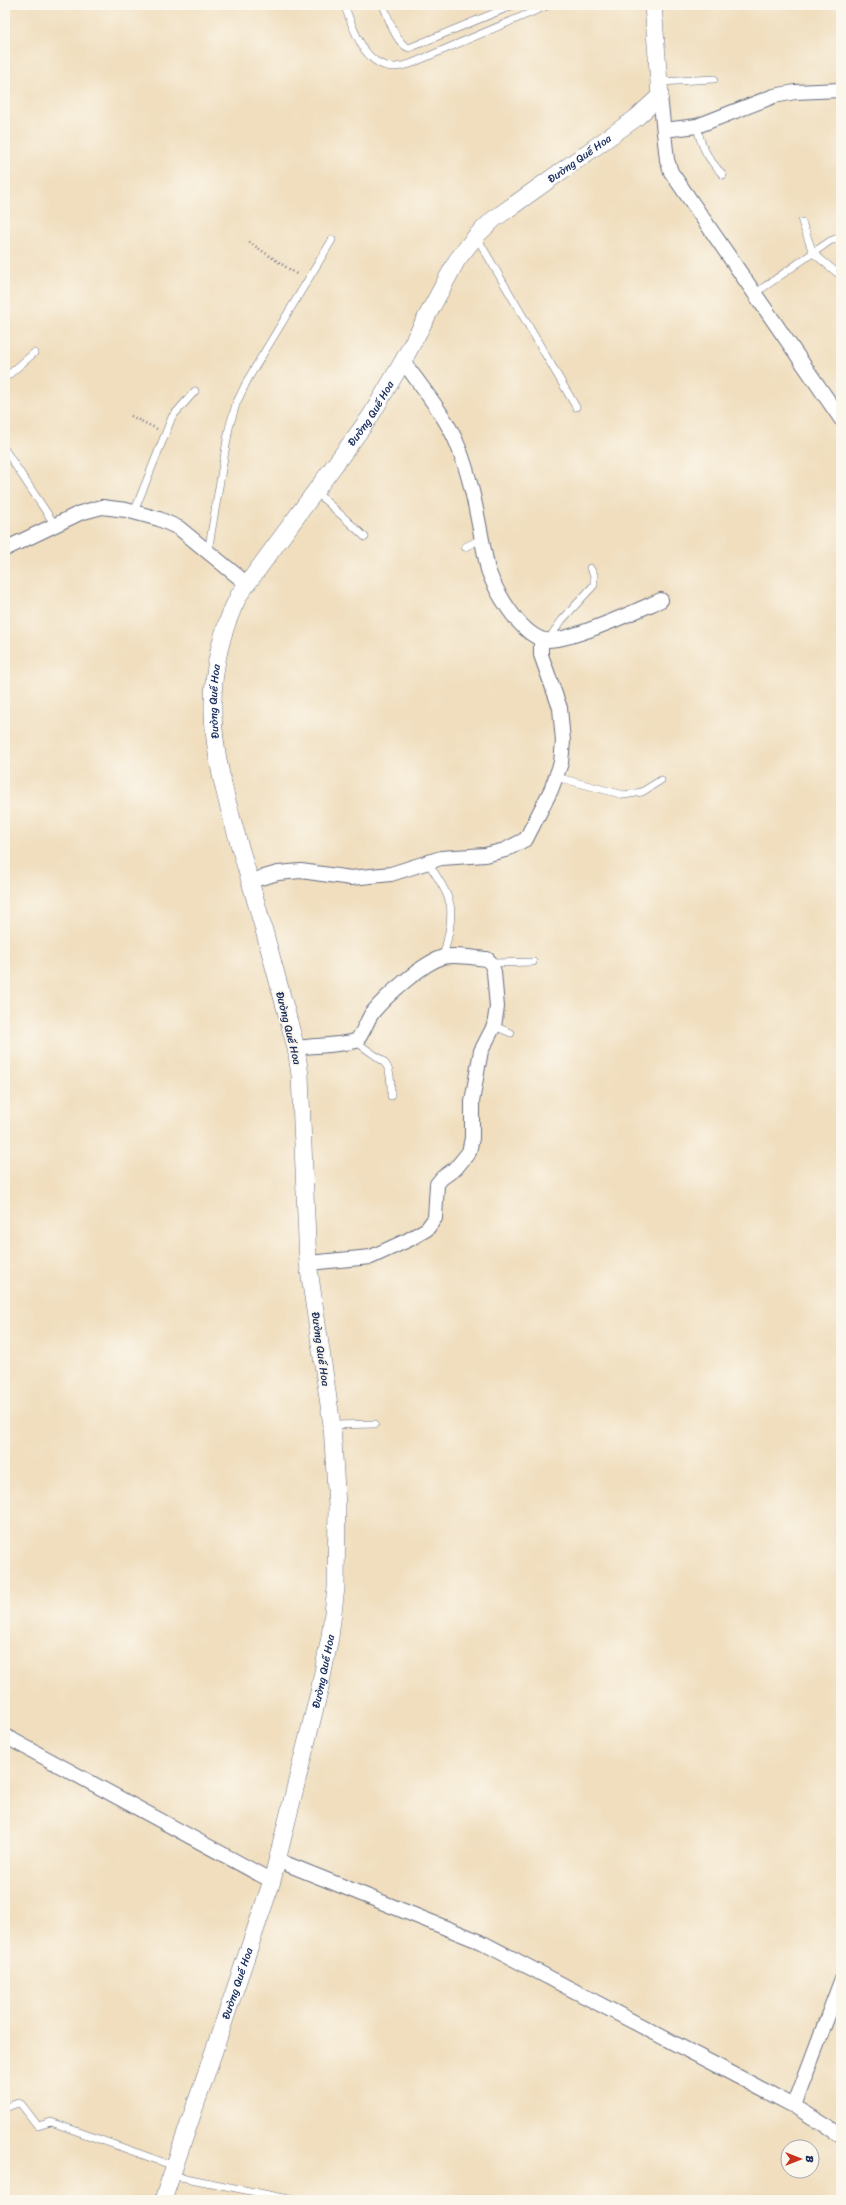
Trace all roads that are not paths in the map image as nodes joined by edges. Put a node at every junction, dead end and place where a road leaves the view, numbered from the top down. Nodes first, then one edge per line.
1 (344, 5) edge
2 (383, 5) edge
3 (513, 5) edge
4 (549, 5) edge
5 (653, 5) edge
6 (714, 79) dead end
7 (659, 89) junction
8 (841, 90) edge
9 (697, 126) junction
10 (664, 130) junction
11 (722, 175) dead end
12 (802, 222) dead end
13 (476, 236) junction
14 (841, 237) edge
15 (332, 240) dead end
16 (813, 253) junction
17 (841, 276) edge
18 (754, 294) junction
19 (34, 352) dead end
20 (403, 361) junction
21 (5, 378) edge
22 (195, 391) dead end
23 (576, 407) dead end
24 (841, 419) edge
25 (5, 450) edge
26 (315, 491) junction
27 (134, 512) junction
28 (55, 526) junction
29 (365, 537) dead end
30 (481, 539) junction
31 (464, 547) dead end
32 (5, 550) edge
33 (208, 552) junction
34 (590, 568) dead end
35 (247, 584) junction
36 (661, 600) dead end
37 (544, 640) junction
38 (556, 777) junction
39 (661, 780) dead end
40 (428, 862) junction
41 (250, 881) junction
42 (443, 957) junction
43 (533, 962) dead end
44 (491, 963) junction
45 (494, 1026) junction
46 (511, 1033) dead end
47 (356, 1041) junction
48 (296, 1048) junction
49 (391, 1096) dead end
50 (308, 1263) junction
51 (375, 1424) dead end
52 (332, 1426) junction
53 (5, 1736) edge
54 (277, 1860) junction
55 (272, 1881) junction
56 (841, 1981) edge
57 (794, 2106) junction
58 (5, 2108) edge
59 (841, 2135) edge
60 (173, 2171) junction
61 (163, 2200) edge
62 (294, 2200) edge

1 - 4 lane
2 - 3 lane
5 - 7 street
6 - 7 lane
7 - 10 street
7 - 13 street, Đường Quế Hoa
8 - 9 street
9 - 10 street
9 - 11 lane
10 - 18 street
12 - 16 lane
13 - 20 street, Đường Quế Hoa
13 - 23 lane
14 - 16 lane
15 - 33 lane
16 - 17 lane
16 - 18 lane
18 - 24 street
19 - 21 lane
20 - 26 street, Đường Quế Hoa
20 - 30 street
22 - 27 lane
25 - 28 lane
26 - 29 lane
26 - 35 street, Đường Quế Hoa
27 - 28 street
27 - 33 street
28 - 32 street
30 - 31 lane
30 - 37 street
33 - 35 street
34 - 37 lane
35 - 41 street, Đường Quế Hoa
36 - 37 street
37 - 38 street
38 - 39 lane
38 - 40 street
40 - 41 street
40 - 42 lane
41 - 48 street, Đường Quế Hoa
42 - 44 street
42 - 47 street
43 - 44 lane
44 - 45 street
45 - 46 lane
45 - 50 street
47 - 48 street
47 - 49 lane
48 - 50 street, Đường Quế Hoa
50 - 52 street, Đường Quế Hoa
51 - 52 lane
52 - 54 street, Đường Quế Hoa
53 - 55 street
54 - 55 street, Đường Quế Hoa
54 - 57 street
55 - 60 street, Đường Quế Hoa
56 - 57 street
57 - 59 street
58 - 60 lane
60 - 61 street, Đường Quế Hoa
60 - 62 lane

